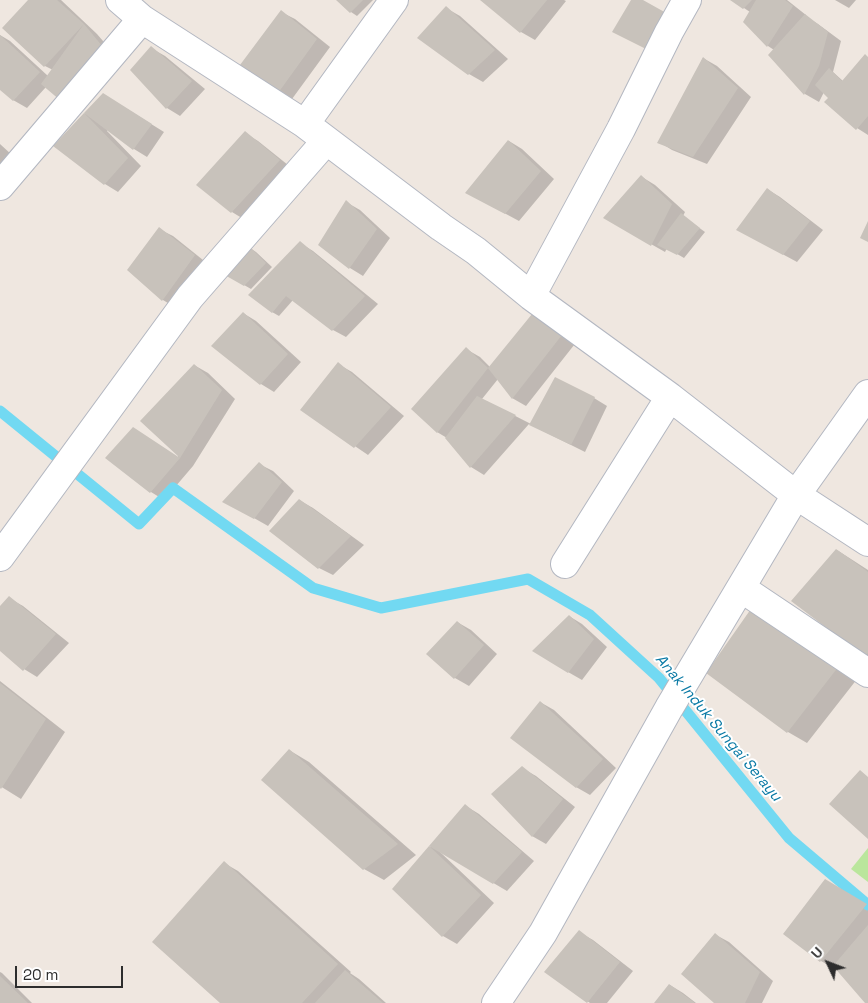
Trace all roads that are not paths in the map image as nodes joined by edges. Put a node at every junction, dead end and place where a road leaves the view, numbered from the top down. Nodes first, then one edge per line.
1 (120, 0) edge
2 (394, 0) edge
3 (688, 0) edge
4 (142, 19) junction
5 (305, 124) junction
6 (326, 141) junction
7 (0, 186) edge
8 (531, 296) junction
9 (868, 394) edge
10 (670, 397) junction
11 (796, 495) junction
12 (868, 542) edge
13 (0, 557) edge
14 (565, 564) dead end
15 (741, 588) junction
16 (868, 673) edge
17 (496, 1003) edge

1 - 4 street
2 - 5 street
3 - 8 street
4 - 5 street
4 - 7 street
5 - 6 street
6 - 8 street
6 - 13 street
8 - 10 street
9 - 11 street
10 - 11 street
10 - 14 street
11 - 12 street
11 - 15 street
15 - 16 street
15 - 17 street

